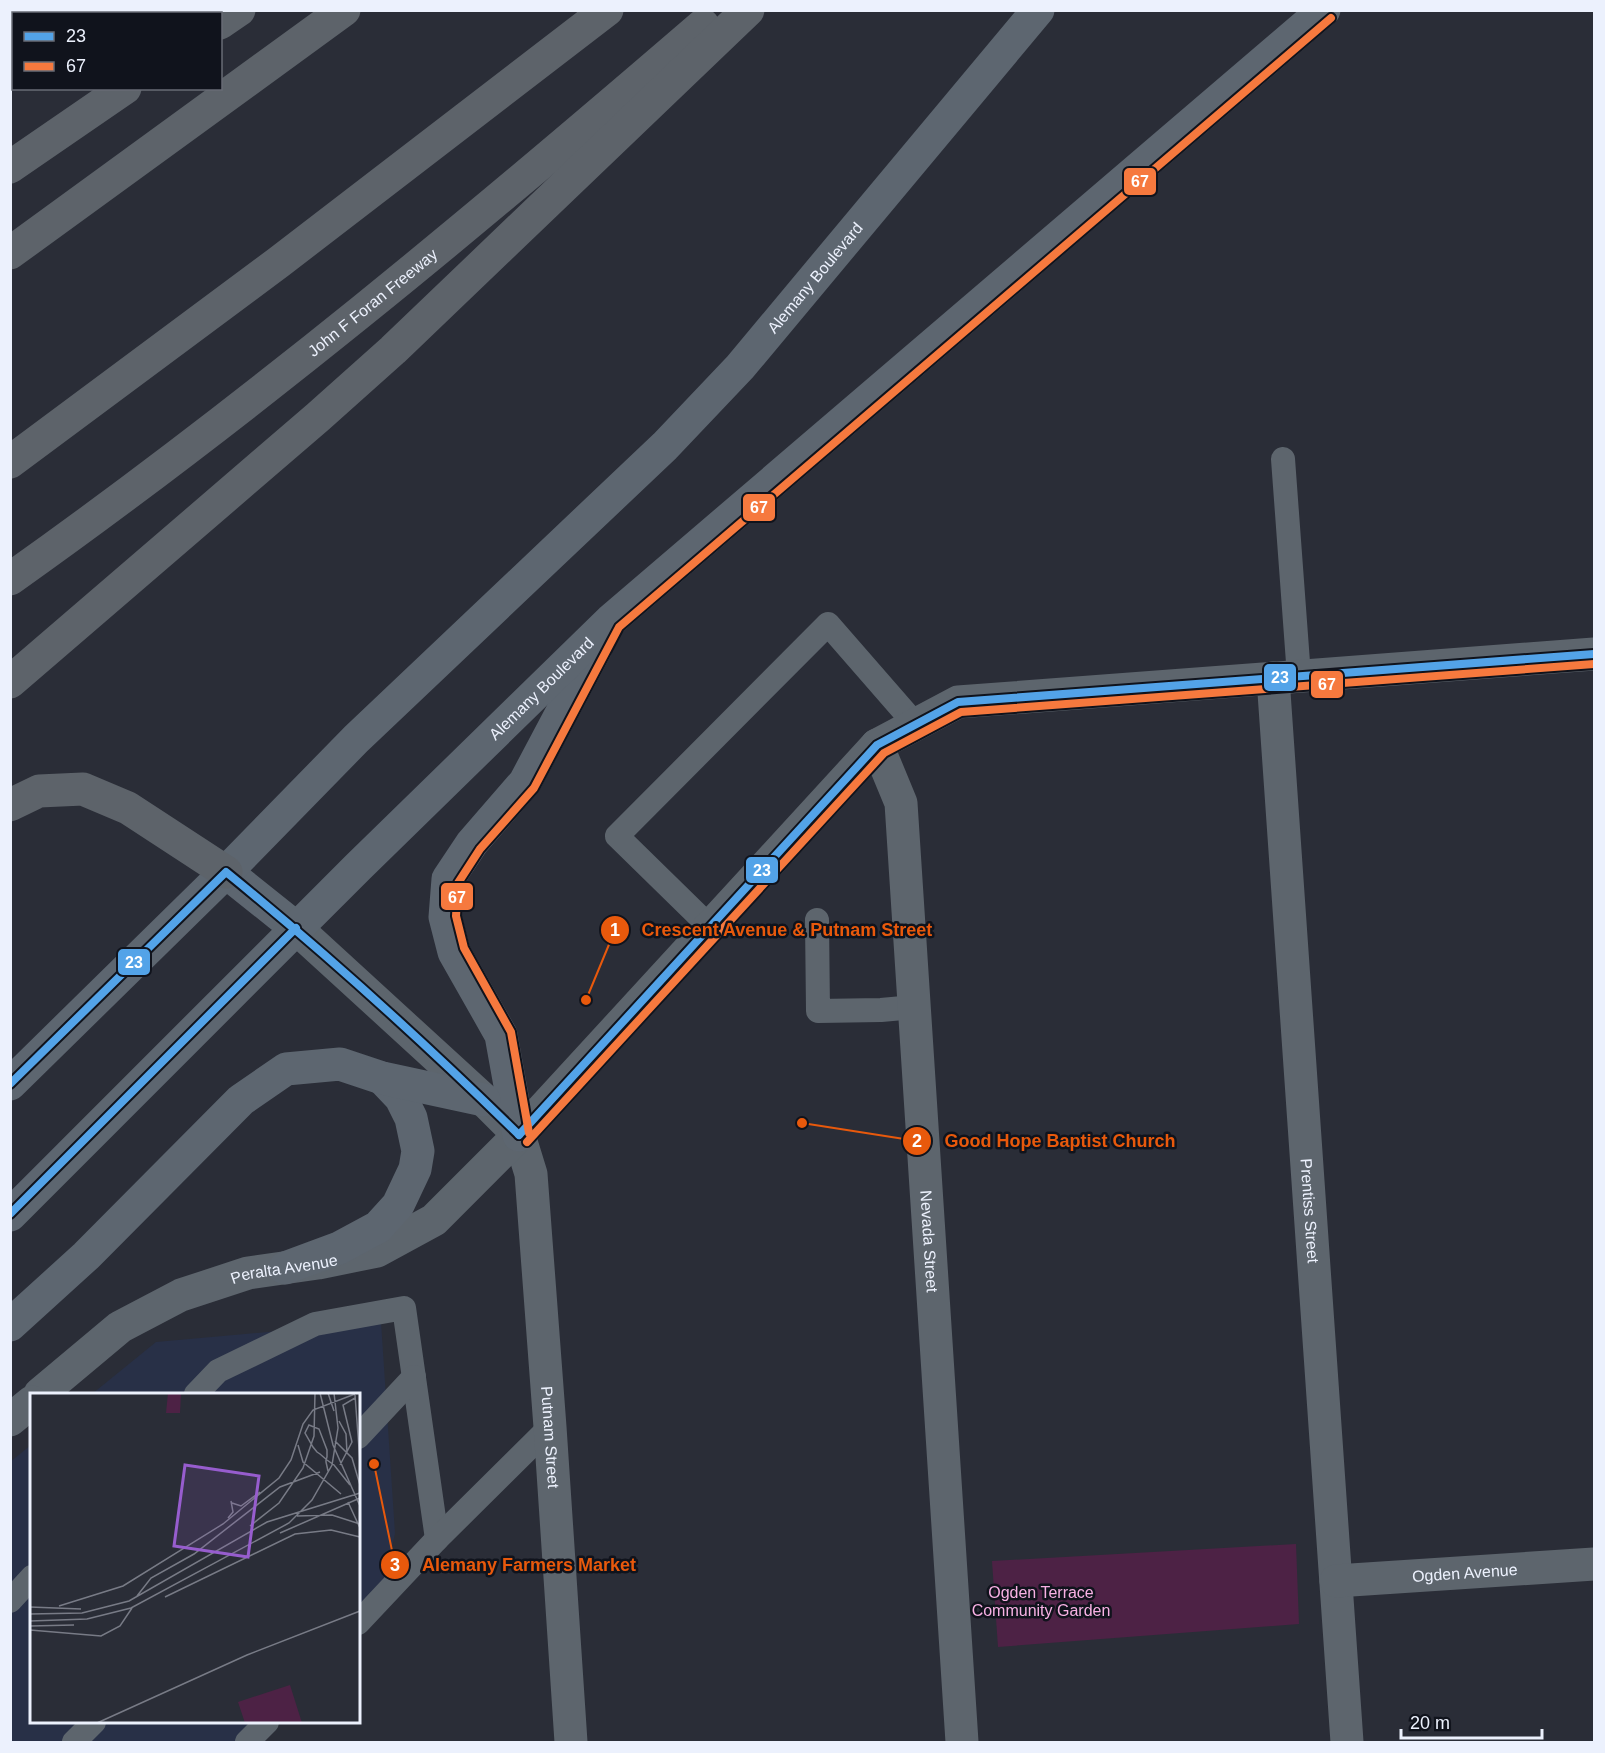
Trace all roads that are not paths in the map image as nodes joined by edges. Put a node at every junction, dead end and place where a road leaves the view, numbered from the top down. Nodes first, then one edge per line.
1 (239, 10) edge
2 (344, 10) edge
3 (607, 10) edge
4 (720, 10) edge
5 (748, 10) edge
6 (1038, 10) edge
7 (1324, 10) edge
8 (222, 22) edge
9 (122, 90) edge
10 (10, 167) edge
11 (10, 253) edge
12 (1283, 459) dead end
13 (10, 462) edge
14 (10, 579) edge
15 (611, 620) junction
16 (1594, 654) edge
17 (1286, 677) junction
18 (10, 682) edge
19 (916, 725) junction
20 (878, 745) junction
21 (10, 805) edge
22 (226, 872) junction
23 (817, 920) dead end
24 (710, 927) junction
25 (296, 928) junction
26 (914, 1007) junction
27 (382, 1078) junction
28 (10, 1084) edge
29 (484, 1100) junction
30 (519, 1135) junction
31 (10, 1215) edge
32 (285, 1268) junction
33 (10, 1325) edge
34 (414, 1377) junction
35 (42, 1393) edge
36 (198, 1393) edge
37 (30, 1404) edge
38 (10, 1420) edge
39 (550, 1427) junction
40 (360, 1435) edge
41 (437, 1539) junction
42 (1594, 1564) edge
43 (30, 1579) edge
44 (1336, 1581) junction
45 (10, 1601) edge
46 (360, 1621) edge
47 (93, 1723) edge
48 (266, 1723) edge
49 (74, 1743) edge
50 (247, 1743) edge
51 (571, 1743) edge
52 (962, 1743) edge
53 (1347, 1743) edge

1 - 8 highway
2 - 11 highway
3 - 13 highway
4 - 14 highway, John F Foran Freeway
5 - 18 highway
6 - 22 main road, Alemany Boulevard
7 - 15 main road, Alemany Boulevard
9 - 10 highway
12 - 17 lane
15 - 25 main road, Alemany Boulevard
15 - 30 main road
16 - 17 street, Peralta Avenue
17 - 19 street, Peralta Avenue
17 - 44 street, Prentiss Street
19 - 20 street, Peralta Avenue
19 - 24 lane
20 - 24 street, Peralta Avenue
20 - 26 street, Nevada Street
21 - 22 highway
22 - 25 main road
22 - 28 main road, Alemany Boulevard
23 - 26 lane
24 - 30 street, Peralta Avenue
25 - 29 street
25 - 31 main road, Alemany Boulevard
26 - 52 street, Nevada Street
27 - 29 main road
27 - 32 main road
27 - 33 main road
29 - 30 street
30 - 32 street, Peralta Avenue
30 - 39 street, Putnam Street
32 - 35 street, Peralta Avenue
34 - 36 lane
34 - 40 lane
34 - 41 lane
37 - 38 street
39 - 41 lane
39 - 51 street, Putnam Street
41 - 46 lane
42 - 44 street, Ogden Avenue
43 - 45 lane
44 - 53 street, Prentiss Street
47 - 49 lane
48 - 50 lane

